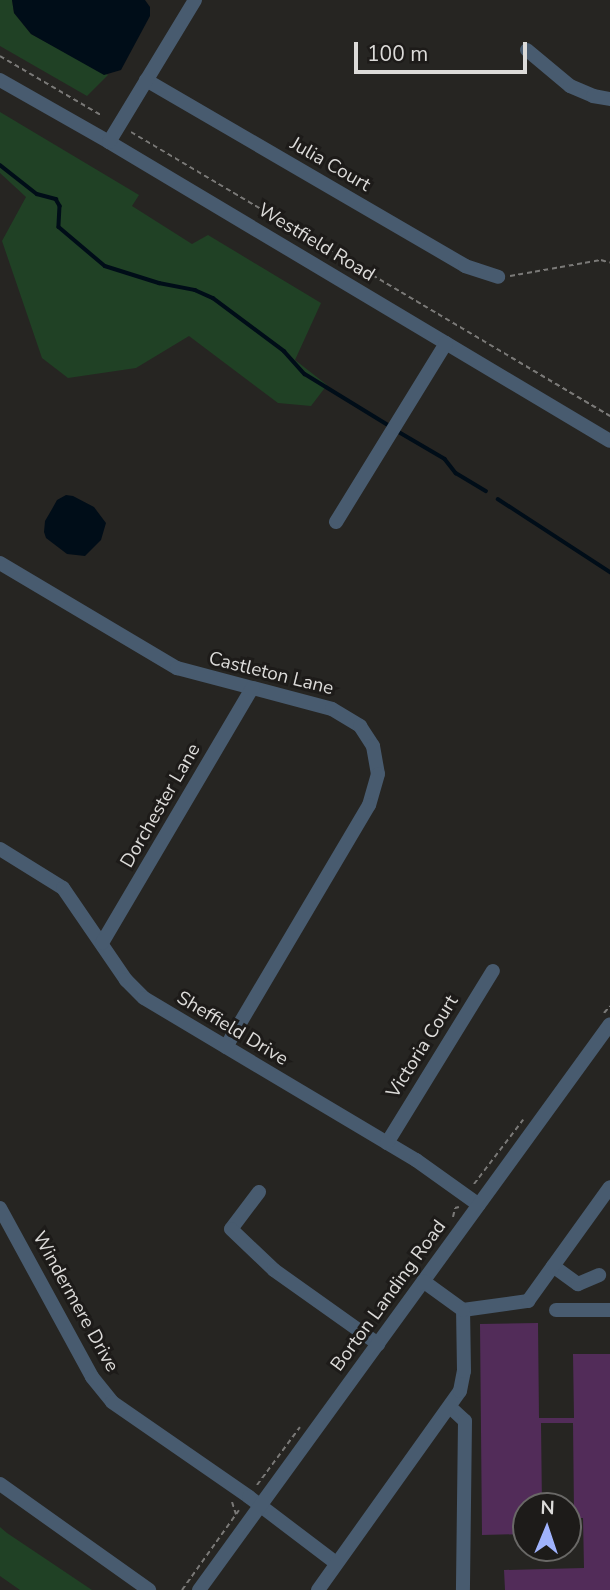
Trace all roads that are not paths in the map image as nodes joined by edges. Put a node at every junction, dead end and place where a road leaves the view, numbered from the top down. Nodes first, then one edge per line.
1 (195, 0) edge
2 (527, 50) dead end
3 (146, 79) junction
4 (0, 80) edge
5 (610, 99) edge
6 (109, 142) junction
7 (498, 277) road end
8 (446, 343) junction
9 (610, 441) edge
10 (336, 522) dead end
11 (0, 563) edge
12 (252, 688) junction
13 (0, 849) edge
14 (102, 943) junction
15 (494, 971) dead end
16 (610, 1024) edge
17 (226, 1047) junction
18 (387, 1143) junction
19 (610, 1187) edge
20 (259, 1192) dead end
21 (479, 1205) junction
22 (0, 1208) edge
23 (553, 1266) junction
24 (599, 1275) dead end
25 (423, 1281) junction
26 (463, 1310) junction
27 (556, 1310) dead end
28 (610, 1310) edge
29 (378, 1344) junction
30 (451, 1408) junction
31 (0, 1484) edge
32 (261, 1506) junction
33 (336, 1563) junction
34 (149, 1590) edge
35 (199, 1590) edge
36 (318, 1590) edge
37 (463, 1590) edge

1 - 3 street
2 - 5 street
3 - 6 street
3 - 7 street, Julia Court
4 - 6 street, Westfield Road
6 - 8 street, Westfield Road
8 - 9 street, Westfield Road
8 - 10 street
11 - 12 street, Castleton Lane
12 - 14 street, Dorchester Lane
12 - 17 street, Castleton Lane
13 - 14 street, Sheffield Drive
14 - 17 street, Sheffield Drive
15 - 18 street, Victoria Court
16 - 21 street, Borton Landing Road
17 - 18 street, Sheffield Drive
18 - 21 street, Sheffield Drive
19 - 23 street
20 - 29 street
21 - 25 street, Borton Landing Road
22 - 32 street, Windermere Drive
23 - 24 street
23 - 26 street
25 - 26 street
25 - 29 street, Borton Landing Road
26 - 30 street
27 - 28 street
29 - 32 street, Borton Landing Road
30 - 33 street
30 - 37 street
31 - 34 street
32 - 33 street, Windermere Drive
32 - 35 street, Borton Landing Road
33 - 36 street

